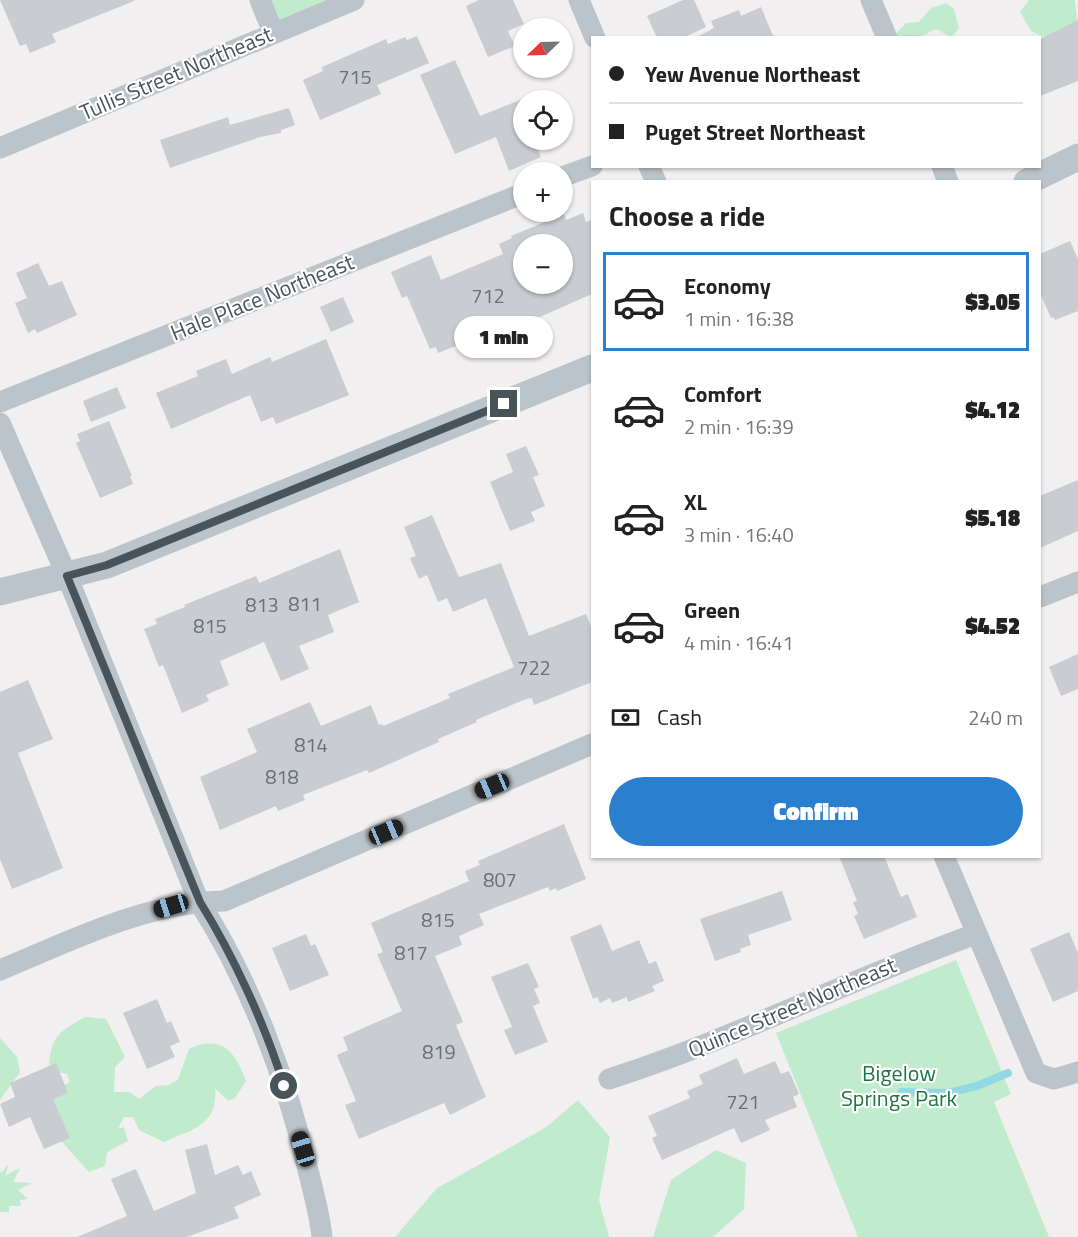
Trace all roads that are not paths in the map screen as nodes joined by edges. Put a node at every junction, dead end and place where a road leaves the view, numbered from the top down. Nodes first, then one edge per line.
1 (260, 0) edge
2 (354, 0) edge
3 (579, 0) edge
4 (871, 0) edge
5 (273, 32) junction
6 (594, 36) edge
7 (886, 36) edge
8 (0, 148) edge
9 (1078, 157) edge
10 (591, 165) edge
11 (573, 173) edge
12 (1031, 180) edge
13 (513, 197) edge
14 (591, 368) edge
15 (0, 402) edge
16 (0, 423) edge
17 (67, 576) junction
18 (1078, 582) edge
19 (0, 592) edge
20 (1041, 597) edge
21 (591, 744) edge
22 (945, 858) edge
23 (200, 902) junction
24 (976, 934) junction
25 (0, 970) edge
26 (1078, 1072) edge
27 (609, 1079) dead end
28 (322, 1237) edge

1 - 5 street
2 - 5 street, Tullis Street Northeast
3 - 6 street
4 - 7 street
5 - 8 street, Tullis Street Northeast
9 - 12 street
10 - 11 street
13 - 15 street, Hale Place Northeast
14 - 17 street
16 - 17 street
17 - 19 street
17 - 23 street
18 - 20 street
21 - 23 street
22 - 24 street
23 - 25 street
23 - 28 street
24 - 26 street
24 - 27 street, Quince Street Northeast

